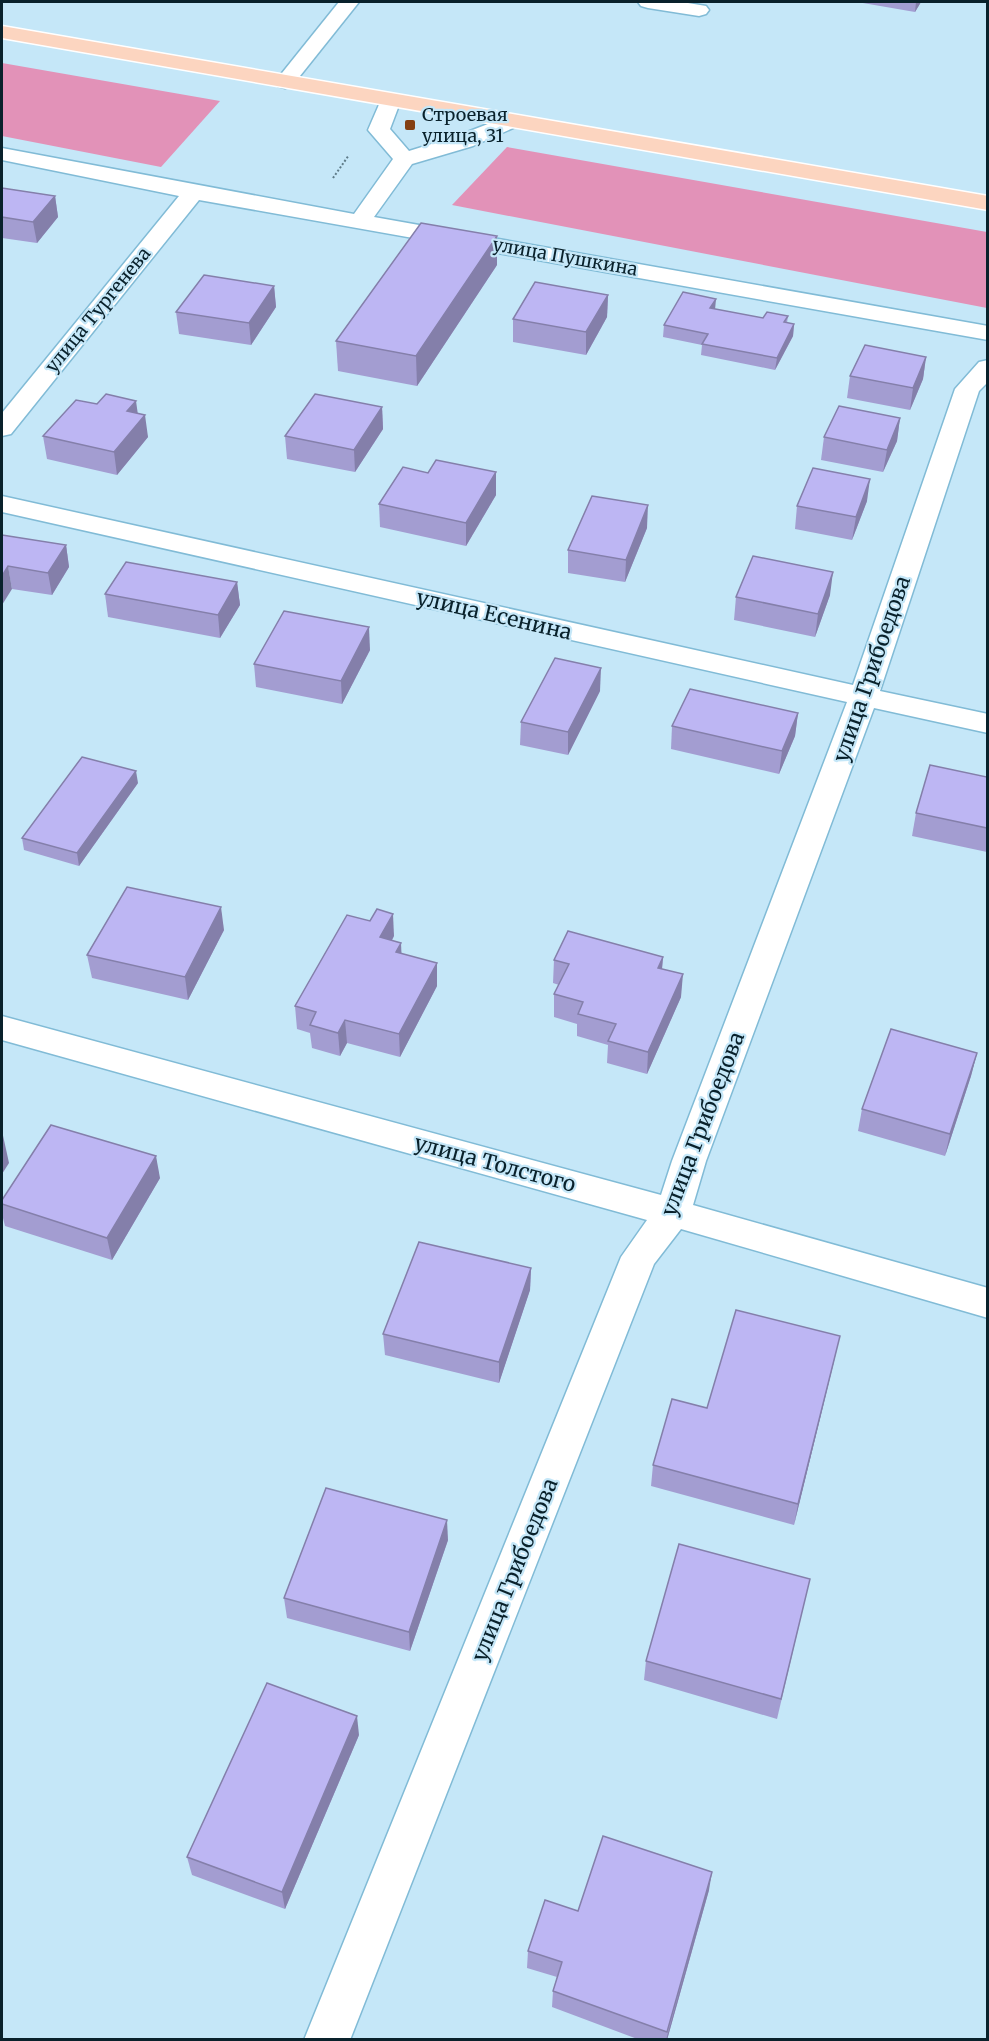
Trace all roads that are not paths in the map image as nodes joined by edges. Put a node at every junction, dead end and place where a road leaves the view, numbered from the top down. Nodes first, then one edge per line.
1 (349, 2) edge
2 (648, 2) edge
3 (699, 10) dead end
4 (2, 32) edge
5 (285, 82) junction
6 (391, 100) junction
7 (513, 121) junction
8 (2, 154) edge
9 (404, 159) junction
10 (194, 192) junction
11 (987, 203) edge
12 (361, 220) junction
13 (987, 333) edge
14 (987, 367) edge
15 (2, 429) edge
16 (2, 504) edge
17 (863, 698) junction
18 (987, 724) edge
19 (2, 1028) edge
20 (673, 1213) junction
21 (987, 1303) edge
22 (327, 2040) edge

1 - 5 street
2 - 3 street
4 - 5 main road
5 - 6 main road
6 - 7 main road
6 - 9 street
7 - 9 street
7 - 11 main road
8 - 10 street, улица Пушкина
9 - 12 street
10 - 12 street, улица Пушкина
10 - 15 street, улица Тургенева
12 - 13 street, улица Пушкина
14 - 17 street, улица Грибоедова
16 - 17 street, улица Есенина
17 - 18 street, улица Есенина
17 - 20 street, улица Грибоедова
19 - 20 street, улица Толстого
20 - 21 street, улица Толстого
20 - 22 street, улица Грибоедова

